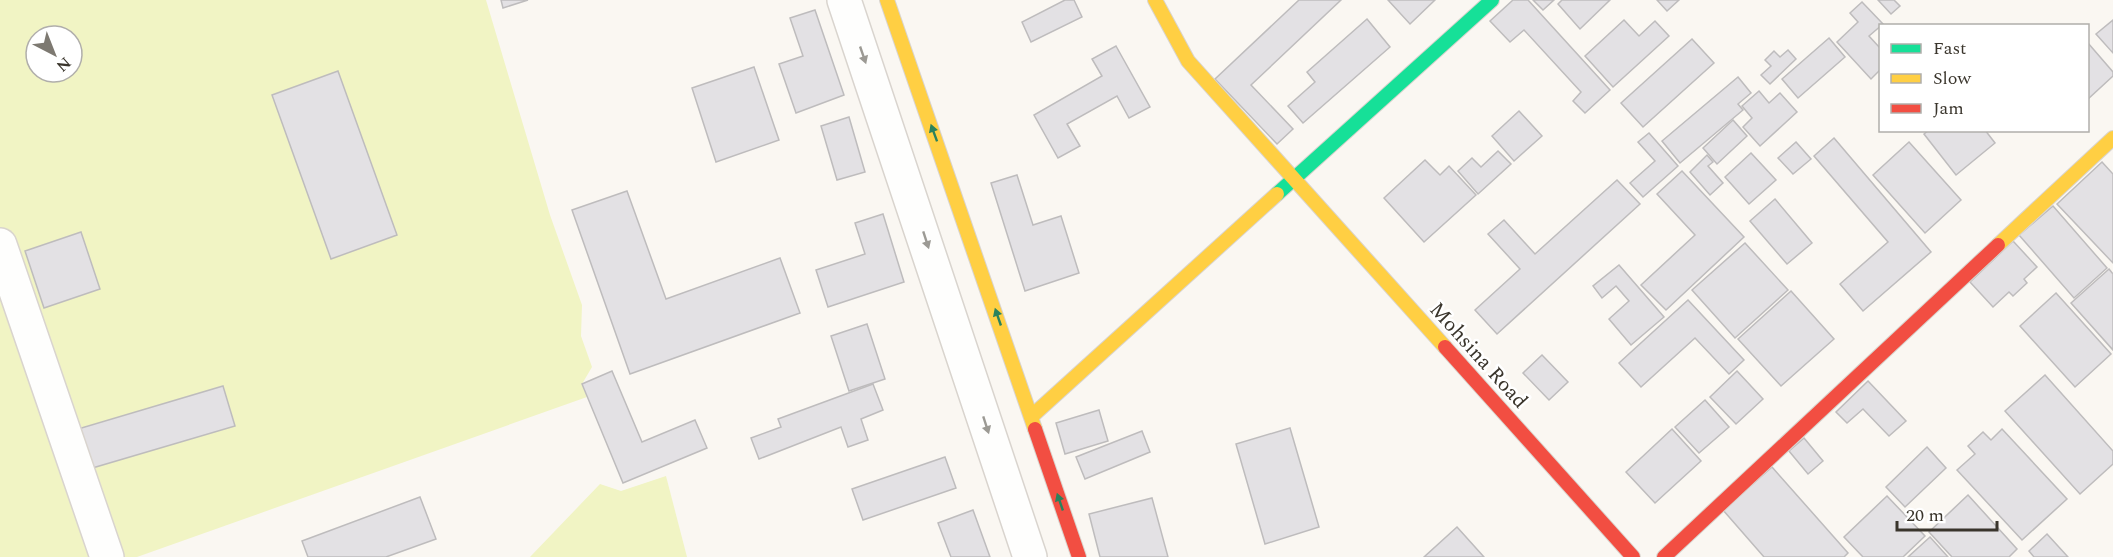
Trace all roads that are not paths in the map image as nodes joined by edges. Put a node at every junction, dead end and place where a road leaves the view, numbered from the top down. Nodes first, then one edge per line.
1 (844, 0) edge
2 (887, 0) edge
3 (1155, 0) edge
4 (1492, 0) edge
5 (2113, 138) edge
6 (946, 166) junction
7 (906, 180) junction
8 (1293, 181) junction
9 (0, 245) edge
10 (1032, 416) junction
11 (1051, 474) junction
12 (1007, 488) junction
13 (107, 557) edge
14 (1030, 557) edge
15 (1079, 557) edge
16 (1633, 557) edge
17 (1664, 557) edge

1 -> 7 street
6 -> 2 street
3 - 8 street, Mohsina Road
4 - 8 street
5 - 17 street
6 - 7 street
10 -> 6 street
7 -> 12 street
8 - 10 street
8 - 16 street, Mohsina Road
9 - 13 street
10 - 11 street
11 - 12 street
15 -> 11 street
12 - 14 street

